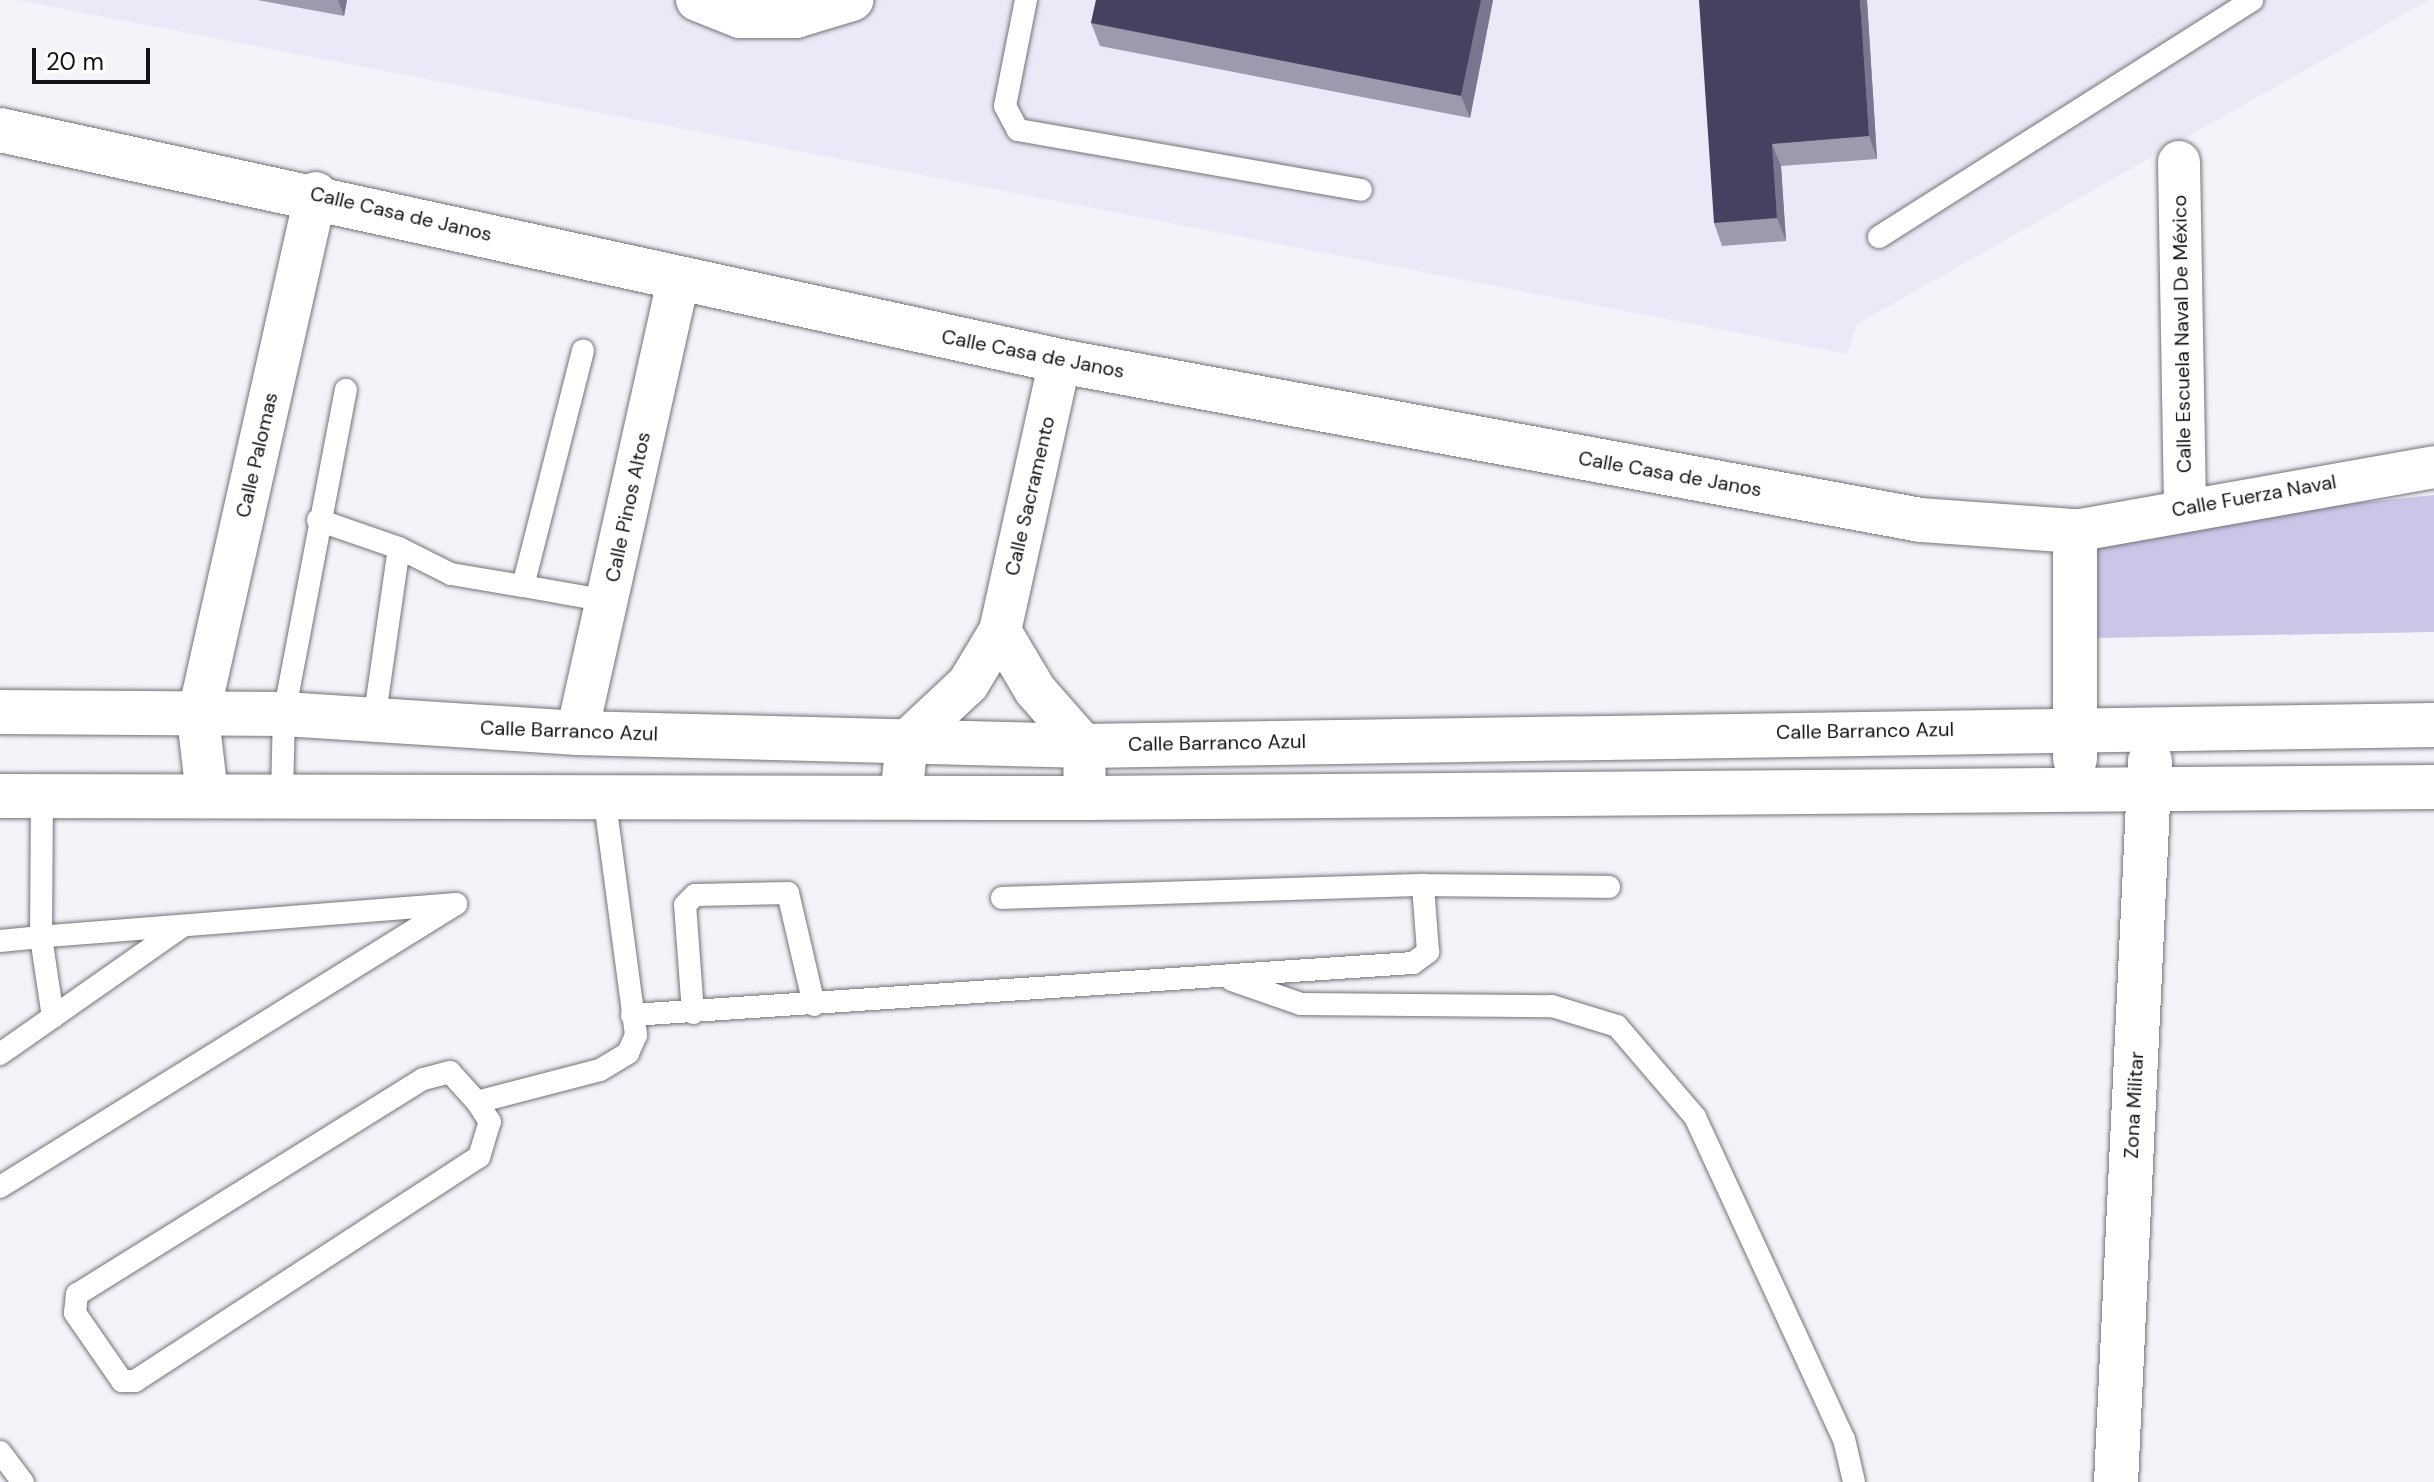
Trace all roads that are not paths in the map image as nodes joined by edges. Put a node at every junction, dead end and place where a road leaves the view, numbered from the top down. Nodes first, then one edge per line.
1 (697, 0) edge
2 (852, 0) edge
3 (1026, 0) edge
4 (2252, 0) edge
5 (0, 130) edge
6 (2179, 162) dead end
7 (1361, 190) dead end
8 (316, 193) junction
9 (1879, 237) dead end
10 (678, 280) junction
11 (583, 351) dead end
12 (1060, 361) junction
13 (346, 390) dead end
14 (2434, 467) edge
15 (2185, 506) junction
16 (318, 520) junction
17 (2075, 531) junction
18 (399, 548) junction
19 (523, 586) junction
20 (607, 601) junction
21 (1000, 631) junction
22 (0, 712) edge
23 (284, 714) junction
24 (198, 717) junction
25 (374, 721) junction
26 (2433, 724) edge
27 (2076, 728) junction
28 (2151, 728) junction
29 (577, 733) junction
30 (907, 741) junction
31 (1084, 746) junction
32 (2434, 787) edge
33 (2074, 789) junction
34 (2149, 789) junction
35 (21, 795) edge
36 (207, 795) junction
37 (282, 795) junction
38 (604, 796) junction
39 (901, 798) junction
40 (1085, 798) junction
41 (1423, 885) junction
42 (1609, 887) dead end
43 (1002, 898) dead end
44 (184, 925) junction
45 (41, 937) junction
46 (0, 941) edge
47 (1221, 976) junction
48 (814, 1005) junction
49 (693, 1013) junction
50 (632, 1015) junction
51 (53, 1017) junction
52 (0, 1054) edge
53 (477, 1102) junction
54 (0, 1187) edge
55 (0, 1452) edge
56 (23, 1482) edge
57 (1854, 1482) edge
58 (2116, 1482) edge

1 - 2 street
3 - 7 lane
4 - 9 lane
5 - 8 main road, Calle Casa de Janos
6 - 15 street, Calle Escuela Naval De México
8 - 10 main road, Calle Casa de Janos
8 - 24 street, Calle Palomas
10 - 12 main road, Calle Casa de Janos
10 - 20 street, Calle Pinos Altos
11 - 19 lane
12 - 17 main road, Calle Casa de Janos
12 - 21 street, Calle Sacramento
13 - 16 lane
14 - 15 street, Calle Fuerza Naval
15 - 17 street, Calle Fuerza Naval
16 - 18 lane
16 - 23 lane
17 - 27 main road
18 - 19 lane
18 - 25 lane
19 - 20 lane
20 - 29 street, Calle Pinos Altos
21 - 30 street, Calle Sacramento
21 - 31 street
22 - 24 main road, Calle Barranco Azul
23 - 24 main road, Calle Barranco Azul
23 - 25 main road, Calle Barranco Azul
23 - 37 lane
24 - 36 street, Calle Palomas
25 - 29 main road, Calle Barranco Azul
26 - 28 main road, Calle Barranco Azul
27 - 28 main road, Calle Barranco Azul
27 - 31 main road, Calle Barranco Azul
27 - 33 main road
28 - 34 main road, Zona Militar
29 - 30 main road, Calle Barranco Azul
30 - 31 main road, Calle Barranco Azul
30 - 39 street
31 - 40 street
32 - 34 main road
33 - 34 main road
33 - 40 main road
34 - 58 main road, Zona Militar
35 - 36 main road
35 - 45 lane
36 - 37 main road
37 - 38 main road
38 - 39 main road
38 - 50 lane
39 - 40 main road
41 - 42 lane
41 - 43 lane
41 - 47 lane
44 - 45 lane
44 - 51 lane
44 - 54 lane
45 - 46 lane
45 - 51 lane
47 - 48 lane
47 - 57 lane
48 - 49 lane
48 - 49 lane
49 - 50 lane
50 - 53 lane
51 - 52 lane
53 - 53 lane
55 - 56 lane

